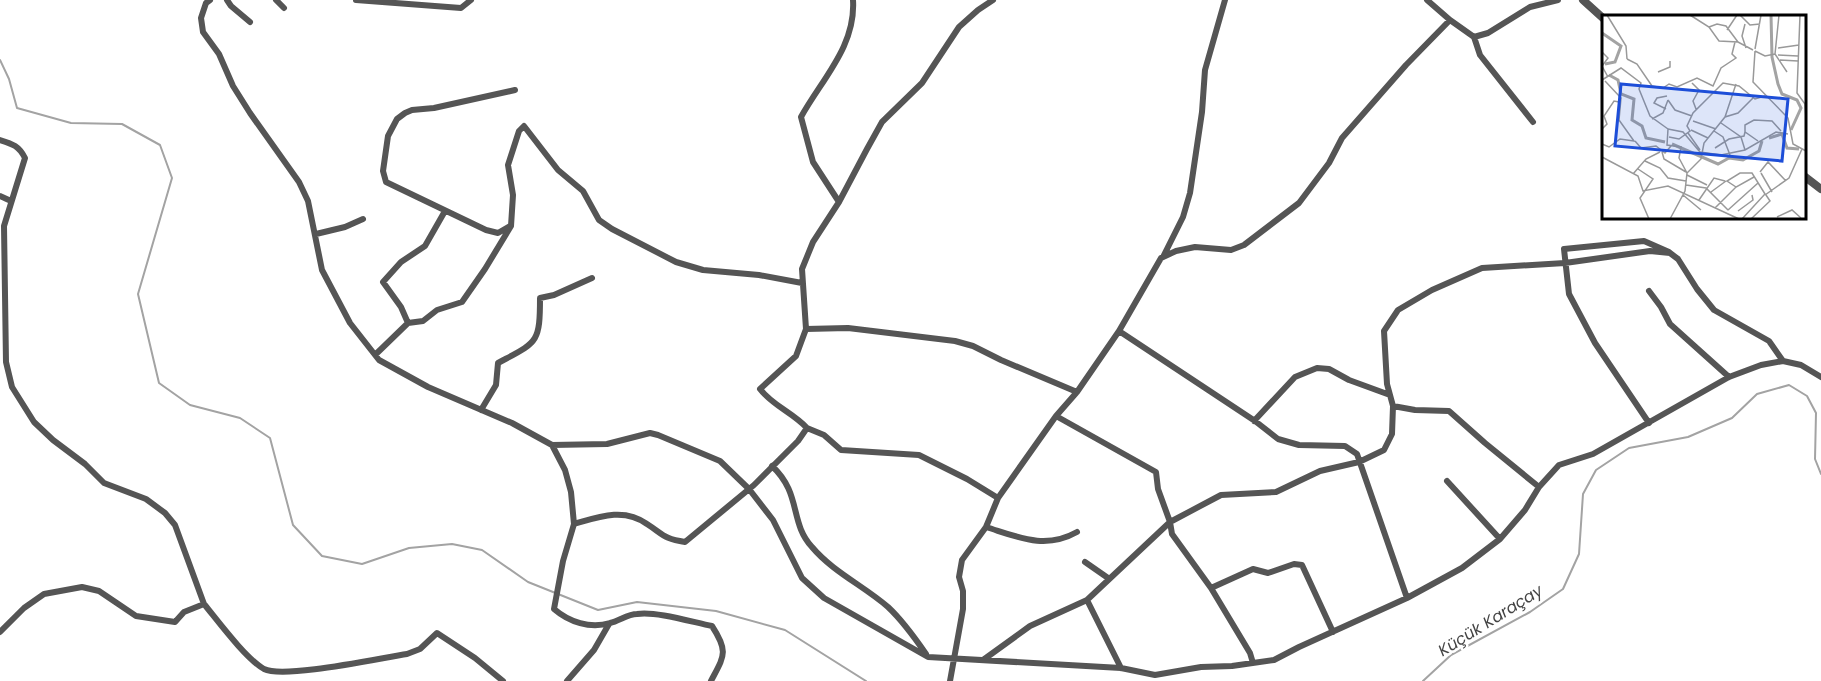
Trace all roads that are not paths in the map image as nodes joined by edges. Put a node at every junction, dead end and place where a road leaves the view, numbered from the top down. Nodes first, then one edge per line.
1 (210, 0) edge
2 (227, 0) edge
3 (276, 0) edge
4 (356, 0) edge
5 (471, 0) edge
6 (853, 0) edge
7 (993, 0) edge
8 (1225, 0) edge
9 (1427, 0) edge
10 (1558, 0) edge
11 (1583, 0) edge
12 (284, 8) dead end
13 (1602, 17) edge
14 (1450, 20) junction
15 (250, 22) dead end
16 (1474, 37) junction
17 (515, 90) dead end
18 (1533, 122) dead end
19 (0, 140) edge
20 (1806, 178) edge
21 (1821, 189) edge
22 (0, 196) edge
23 (11, 201) junction
24 (839, 202) junction
25 (445, 211) junction
26 (363, 219) dead end
27 (511, 226) junction
28 (316, 234) junction
29 (1670, 253) junction
30 (1164, 255) junction
31 (1565, 263) junction
32 (592, 278) dead end
33 (802, 283) junction
34 (1649, 291) dead end
35 (408, 323) junction
36 (806, 329) junction
37 (1119, 331) junction
38 (376, 354) junction
39 (1783, 361) junction
40 (1729, 377) junction
41 (1821, 377) edge
42 (1077, 392) junction
43 (1390, 395) junction
44 (1393, 406) junction
45 (481, 410) junction
46 (1056, 416) junction
47 (1254, 421) junction
48 (1649, 423) junction
49 (807, 428) junction
50 (552, 445) junction
51 (1359, 462) junction
52 (772, 466) junction
53 (1446, 481) dead end
54 (1539, 487) junction
55 (749, 489) junction
56 (998, 498) junction
57 (1170, 522) junction
58 (574, 524) junction
59 (986, 528) junction
60 (1077, 532) dead end
61 (1500, 539) junction
62 (1085, 562) dead end
63 (1108, 578) junction
64 (1211, 588) junction
65 (1407, 598) junction
66 (1087, 600) junction
67 (204, 604) junction
68 (609, 624) junction
69 (0, 632) edge
70 (1333, 632) junction
71 (928, 657) junction
72 (953, 659) junction
73 (982, 661) junction
74 (1253, 663) junction
75 (1121, 668) junction
76 (503, 681) edge
77 (567, 681) edge
78 (711, 681) edge
79 (950, 681) edge

1 - 28 street
2 - 15 street
3 - 12 street
4 - 5 street
6 - 24 street
7 - 24 street
8 - 30 street
9 - 14 street
10 - 16 street
11 - 13 street
14 - 16 street
14 - 30 street
16 - 18 street
17 - 25 street
19 - 23 street
20 - 21 street
22 - 23 street
23 - 67 street
24 - 33 street
25 - 27 street
25 - 35 street
26 - 28 street
27 - 33 street
27 - 35 street
28 - 38 street
29 - 31 street
29 - 31 street
29 - 39 street
30 - 37 street
31 - 43 street
31 - 48 street
32 - 45 street
33 - 36 street
34 - 40 street
35 - 38 street
36 - 42 street
36 - 49 street
37 - 42 street
37 - 47 street
38 - 45 street
39 - 40 street
39 - 41 street
40 - 48 street
42 - 46 street
43 - 44 street
43 - 47 street
44 - 51 street
44 - 54 street
45 - 50 street
46 - 56 street
46 - 57 street
47 - 51 street
48 - 54 street
49 - 52 street
49 - 56 street
50 - 55 street
50 - 58 street
51 - 57 street
51 - 65 street
52 - 55 street
52 - 71 street
53 - 61 street
54 - 61 street
55 - 58 street
55 - 71 street
56 - 59 street
57 - 63 street
57 - 64 street
58 - 68 street
59 - 60 street
59 - 72 street
61 - 65 street
62 - 63 street
63 - 66 street
64 - 70 street
64 - 74 street
65 - 70 street
66 - 73 street
66 - 75 street
67 - 69 street
67 - 76 street
68 - 77 street
68 - 78 street
70 - 74 street
71 - 72 street
72 - 73 street
72 - 79 street
73 - 75 street
74 - 75 street

